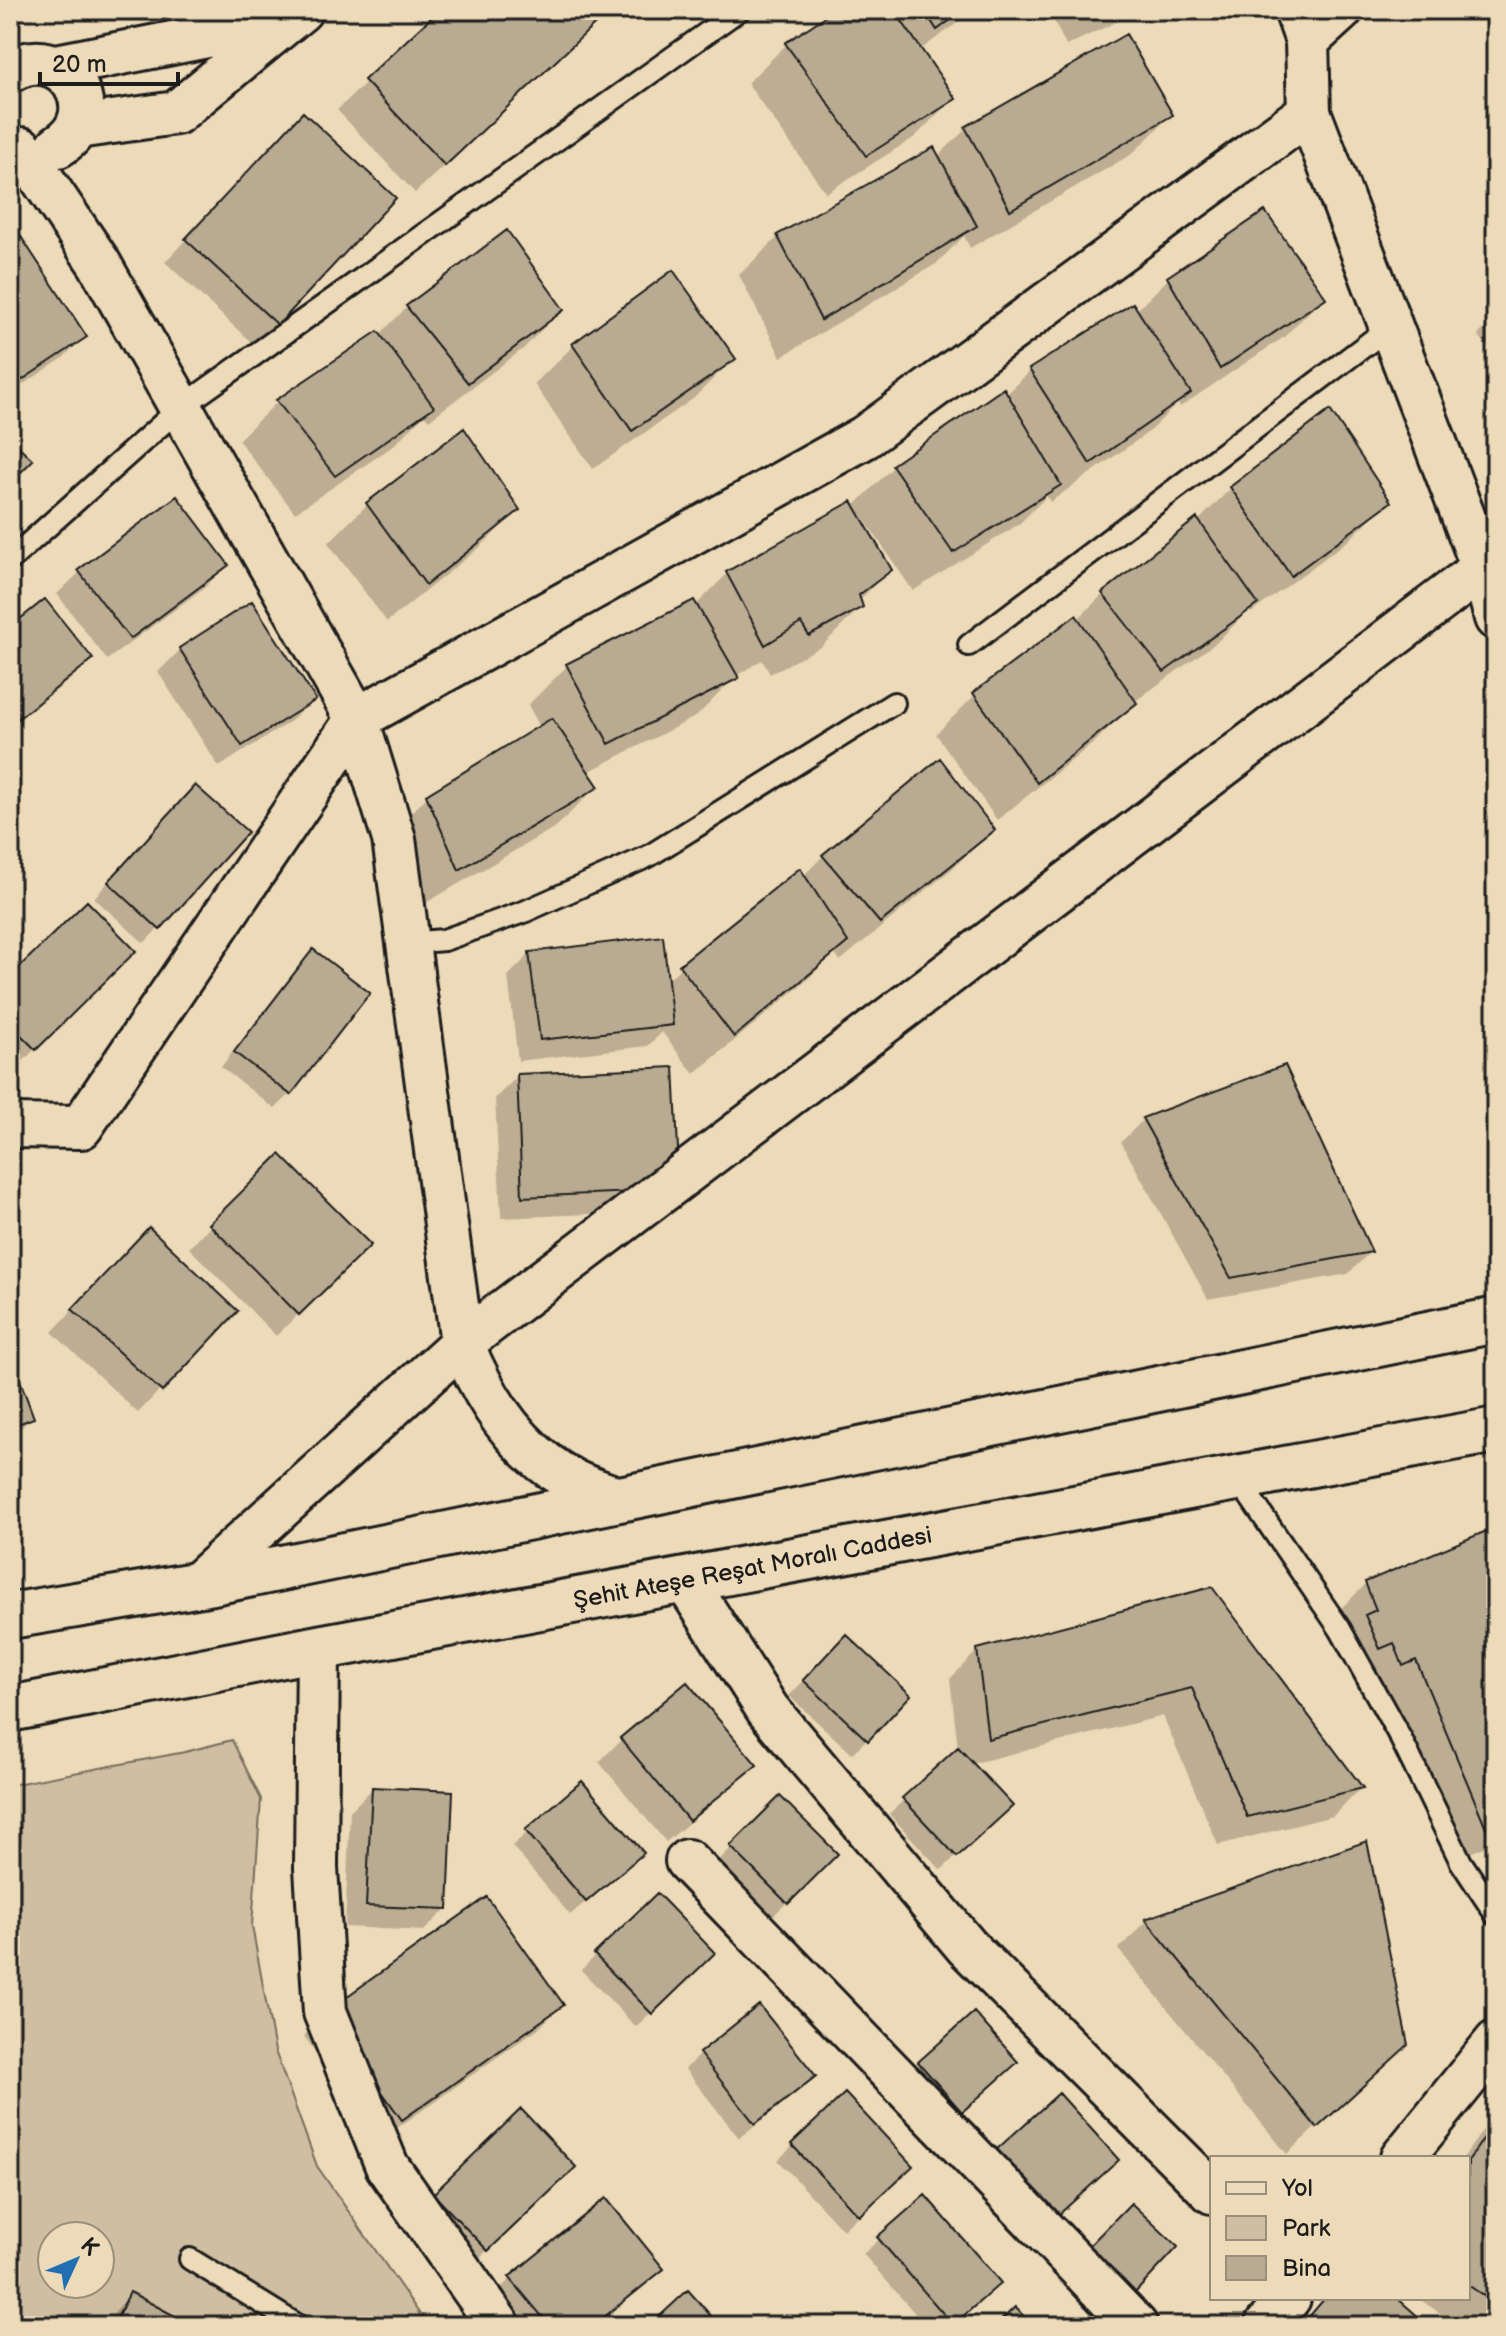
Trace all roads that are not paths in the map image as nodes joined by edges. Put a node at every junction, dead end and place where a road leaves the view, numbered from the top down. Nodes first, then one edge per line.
1 (739, 10) edge
2 (1341, 10) edge
3 (295, 15) edge
4 (1301, 26) edge
5 (24, 63) edge
6 (1309, 112) junction
7 (72, 134) junction
8 (13, 145) edge
9 (99, 263) junction
10 (1391, 326) junction
11 (180, 408) junction
12 (10, 560) edge
13 (1490, 563) edge
14 (1496, 618) edge
15 (969, 645) dead end
16 (894, 703) dead end
17 (357, 719) junction
18 (407, 943) junction
19 (10, 1126) edge
20 (1496, 1320) edge
21 (462, 1343) junction
22 (1496, 1430) edge
23 (1237, 1478) junction
24 (619, 1499) junction
25 (685, 1580) junction
26 (196, 1585) junction
27 (10, 1616) edge
28 (318, 1648) junction
29 (10, 1709) edge
30 (687, 1861) dead end
31 (1496, 1915) edge
32 (1496, 2042) edge
33 (1404, 2156) edge
34 (1210, 2190) edge
35 (190, 2259) dead end
36 (1287, 2300) edge
37 (299, 2326) edge
38 (499, 2326) edge
39 (1136, 2326) edge
40 (1266, 2326) edge

1 - 11 lane
2 - 4 street
3 - 5 street
3 - 7 street
4 - 6 street
5 - 7 street
6 - 10 street
6 - 17 street
7 - 8 street
7 - 9 street
8 - 9 street
9 - 11 street
10 - 13 street
10 - 15 lane
11 - 12 lane
11 - 17 street
13 - 14 street
13 - 21 street
16 - 18 lane
17 - 18 street
17 - 19 street
18 - 21 street
20 - 24 main road
21 - 24 street
21 - 26 street
22 - 23 main road, Şehit Ateşe Reşat Moralı Caddesi
23 - 25 main road, Şehit Ateşe Reşat Moralı Caddesi
23 - 31 lane
24 - 26 main road
25 - 28 main road, Şehit Ateşe Reşat Moralı Caddesi
25 - 34 street
26 - 27 main road
28 - 29 main road, Şehit Ateşe Reşat Moralı Caddesi
28 - 38 street
30 - 39 street
32 - 33 street
35 - 37 lane
36 - 40 street

